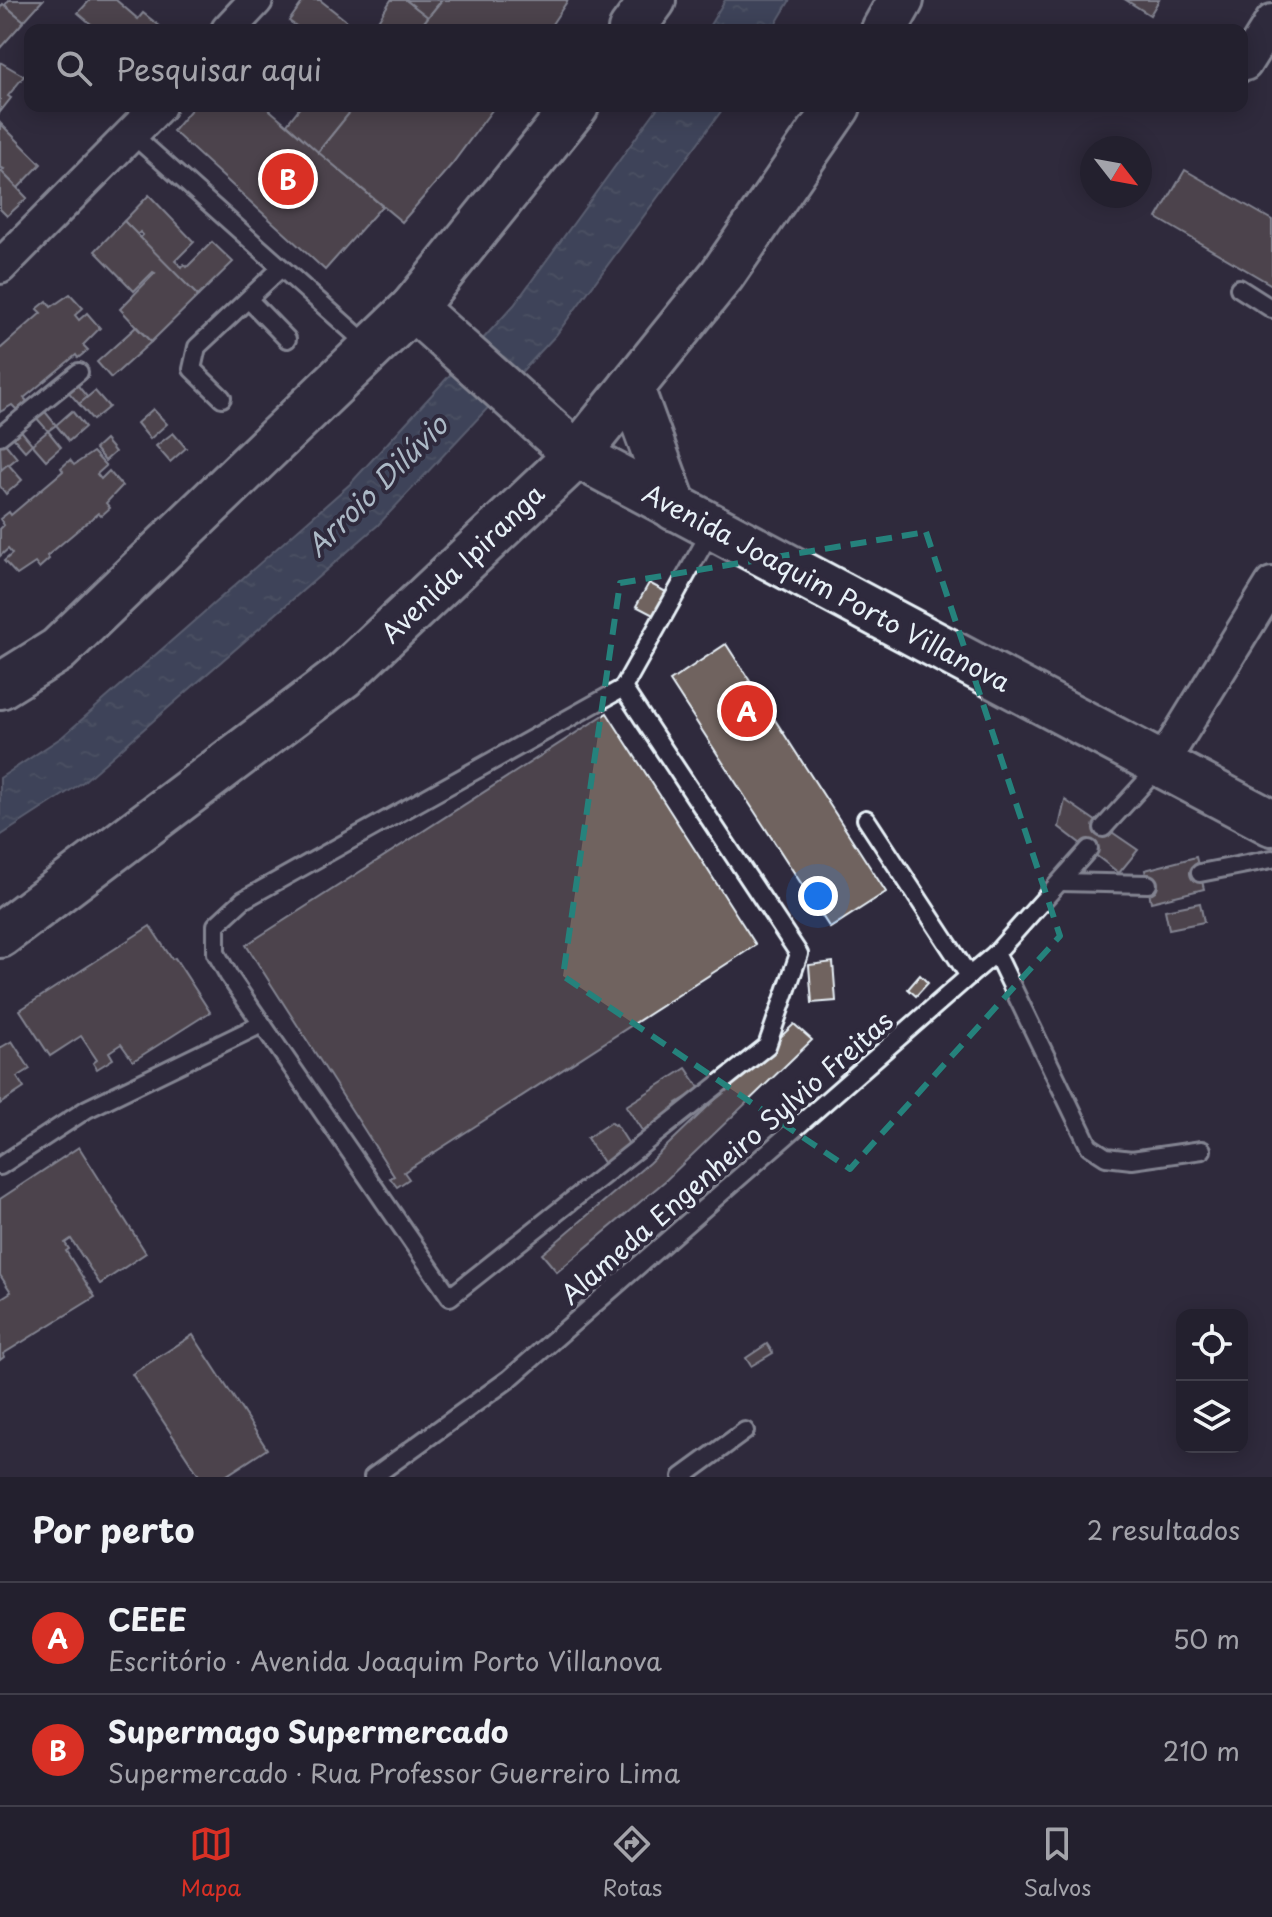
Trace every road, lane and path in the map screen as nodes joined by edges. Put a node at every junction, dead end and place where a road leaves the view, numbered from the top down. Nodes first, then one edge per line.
1 (256, 0) edge
2 (653, 0) edge
3 (901, 0) edge
4 (1272, 21) edge
5 (234, 24) edge
6 (635, 24) edge
7 (887, 24) edge
8 (1248, 59) edge
9 (154, 112) edge
10 (571, 112) edge
11 (834, 112) edge
12 (133, 135) junction
13 (0, 267) edge
14 (281, 268) junction
15 (1239, 288) dead end
16 (249, 300) junction
17 (413, 308) junction
18 (1272, 309) edge
19 (287, 339) dead end
20 (372, 349) junction
21 (79, 372) dead end
22 (631, 388) junction
23 (222, 398) dead end
24 (0, 436) edge
25 (577, 455) junction
26 (694, 518) junction
27 (1272, 584) edge
28 (0, 686) edge
29 (623, 688) junction
30 (1162, 763) junction
31 (866, 819) dead end
32 (1272, 823) edge
33 (1103, 828) dead end
34 (1089, 849) dead end
35 (1272, 859) edge
36 (1200, 873) dead end
37 (1061, 882) junction
38 (1148, 884) dead end
39 (0, 935) edge
40 (996, 953) junction
41 (969, 976) junction
42 (262, 1024) junction
43 (1202, 1150) dead end
44 (0, 1166) edge
45 (745, 1431) dead end
46 (373, 1477) edge
47 (682, 1477) edge

1 - 5 street
2 - 6 main road
3 - 7 main road
4 - 8 street
9 - 12 street
10 - 17 main road
11 - 22 main road, Avenida Ipiranga
12 - 13 street
12 - 14 lane
14 - 16 lane
14 - 20 lane
15 - 18 lane
16 - 19 lane
16 - 23 lane
17 - 20 main road
17 - 25 main road, Avenida Joaquim Porto Villanova
20 - 28 main road
21 - 24 lane
22 - 25 main road, Avenida Ipiranga
22 - 26 main road
25 - 26 main road, Avenida Joaquim Porto Villanova
25 - 39 main road, Avenida Ipiranga
26 - 29 lane
26 - 30 main road, Avenida Joaquim Porto Villanova
27 - 30 street
29 - 42 lane
29 - 42 lane
30 - 32 main road, Avenida Joaquim Porto Villanova
30 - 33 lane
31 - 41 lane
34 - 37 lane, Alameda Engenheiro Sylvio Freitas
35 - 36 lane
37 - 38 lane
37 - 40 lane, Alameda Engenheiro Sylvio Freitas
40 - 41 lane, Alameda Engenheiro Sylvio Freitas
40 - 43 lane
41 - 46 lane, Alameda Engenheiro Sylvio Freitas
42 - 44 lane
45 - 47 lane

